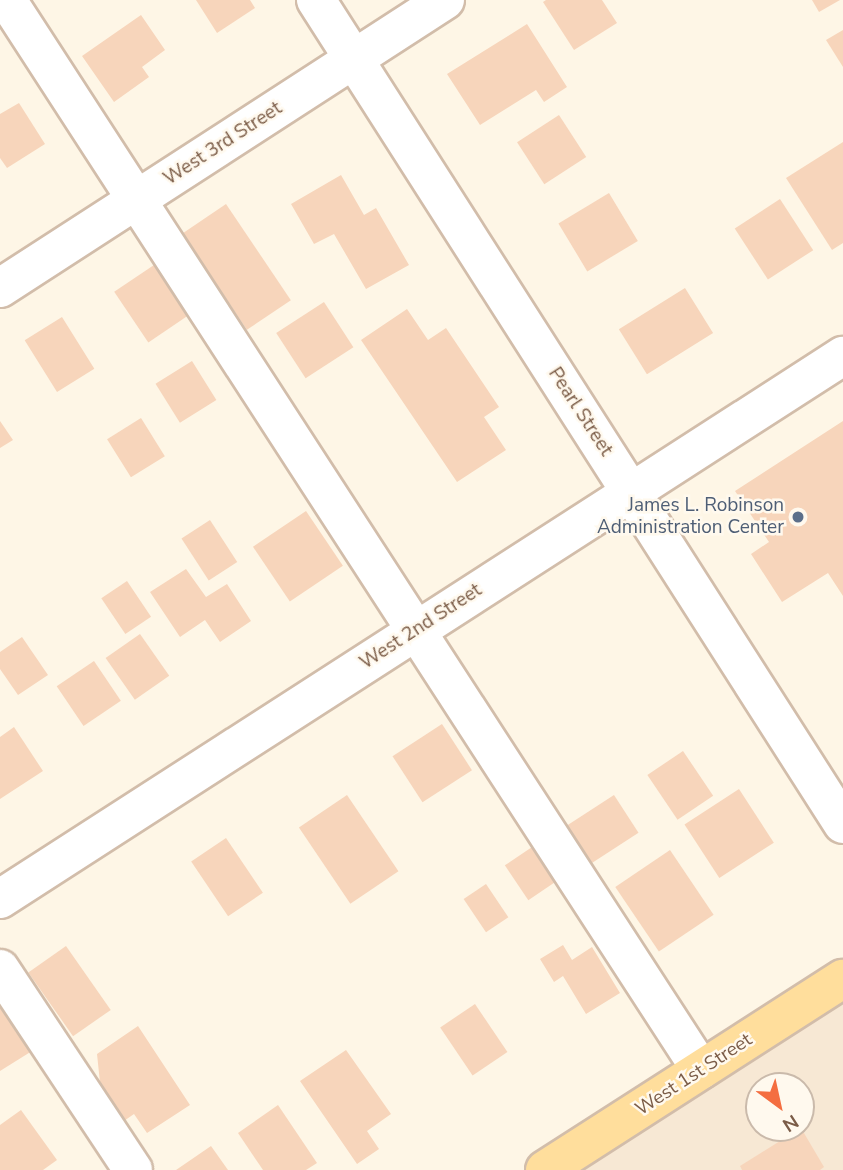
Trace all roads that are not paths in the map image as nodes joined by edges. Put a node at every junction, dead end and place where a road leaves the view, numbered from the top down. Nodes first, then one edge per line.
1 (7, 0) edge
2 (316, 0) edge
3 (445, 0) edge
4 (354, 59) junction
5 (138, 199) junction
6 (0, 288) edge
7 (843, 356) edge
8 (631, 492) junction
9 (416, 631) junction
10 (843, 824) edge
11 (0, 899) edge
12 (0, 969) edge
13 (843, 979) edge
14 (701, 1070) junction
15 (132, 1170) edge
16 (544, 1170) edge

1 - 5 street
2 - 4 street, Pearl Street
3 - 4 street, West 3rd Street
4 - 5 street, West 3rd Street
4 - 8 street, Pearl Street
5 - 6 street, West 3rd Street
5 - 9 street
7 - 8 street, West 2nd Street
8 - 9 street, West 2nd Street
8 - 10 street, Pearl Street
9 - 11 street, West 2nd Street
9 - 14 street
12 - 15 street
13 - 14 main road, West 1st Street
14 - 16 main road, West 1st Street

